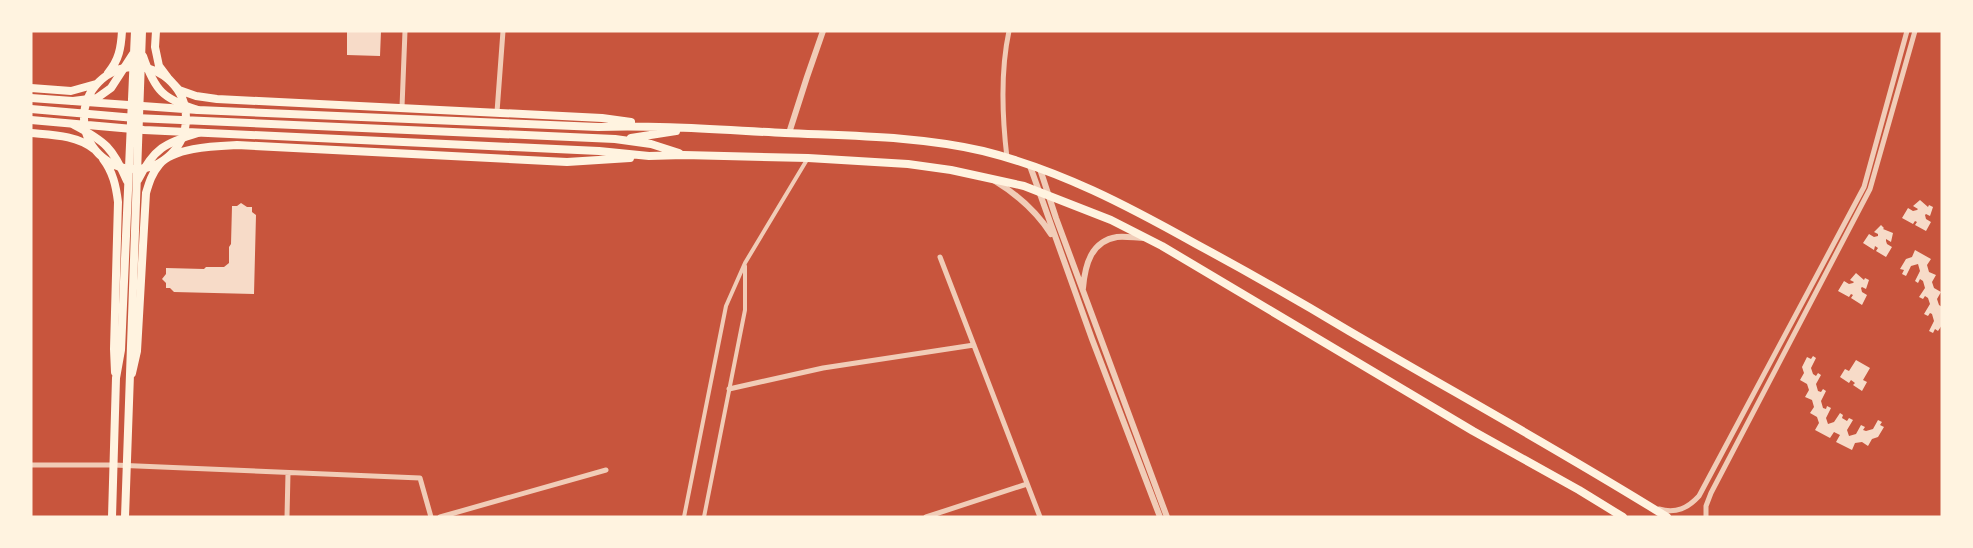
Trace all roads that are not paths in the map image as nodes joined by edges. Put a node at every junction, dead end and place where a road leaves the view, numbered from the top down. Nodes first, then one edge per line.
1 (122, 31) edge
2 (135, 31) edge
3 (142, 31) edge
4 (156, 31) edge
5 (406, 31) edge
6 (503, 31) edge
7 (823, 31) edge
8 (1009, 31) edge
9 (1908, 31) edge
10 (1915, 31) edge
11 (138, 52) junction
12 (104, 77) junction
13 (168, 78) junction
14 (31, 88) edge
15 (31, 98) edge
16 (73, 101) junction
17 (135, 106) junction
18 (402, 107) junction
19 (31, 109) edge
20 (198, 110) junction
21 (497, 112) junction
22 (31, 120) edge
23 (74, 125) junction
24 (649, 125) junction
25 (686, 129) junction
26 (134, 130) junction
27 (31, 133) edge
28 (198, 133) junction
29 (790, 133) junction
30 (615, 139) junction
31 (97, 152) junction
32 (684, 155) junction
33 (649, 156) junction
34 (808, 158) junction
35 (1007, 158) junction
36 (160, 163) junction
37 (1030, 166) junction
38 (1040, 169) junction
39 (993, 179) junction
40 (132, 183) junction
41 (1039, 192) junction
42 (1049, 196) junction
43 (1146, 238) junction
44 (1058, 243) junction
45 (940, 257) dead end
46 (746, 263) junction
47 (1083, 292) junction
48 (974, 346) junction
49 (116, 378) junction
50 (131, 378) junction
51 (729, 389) junction
52 (31, 465) edge
53 (114, 465) junction
54 (127, 466) junction
55 (606, 470) dead end
56 (288, 473) junction
57 (1028, 484) junction
58 (1652, 507) junction
59 (112, 517) edge
60 (125, 517) edge
61 (287, 517) edge
62 (431, 517) edge
63 (440, 517) edge
64 (684, 517) edge
65 (704, 517) edge
66 (926, 517) edge
67 (1040, 517) edge
68 (1160, 517) edge
69 (1167, 517) edge
70 (1623, 517) edge
71 (1667, 517) edge
72 (1706, 517) edge

1 - 12 main road
2 - 11 main road
3 - 11 main road
4 - 13 main road
5 - 18 street
6 - 21 street
7 - 29 street
8 - 35 street
9 - 58 street
10 - 72 street
11 - 16 main road
11 - 17 main road
11 - 20 main road
12 - 13 main road
12 - 14 main road
12 - 31 main road
13 - 18 main road
13 - 36 main road
15 - 16 main road
16 - 17 main road
17 - 20 main road
17 - 26 main road
18 - 21 main road
19 - 30 main road
20 - 24 main road
21 - 24 main road
22 - 23 main road
23 - 26 main road
23 - 40 main road
24 - 25 main road
25 - 29 main road
25 - 30 main road
26 - 28 main road
26 - 40 main road
27 - 31 main road
28 - 33 main road
28 - 40 main road
29 - 35 main road
30 - 32 main road
31 - 36 main road
31 - 49 main road
32 - 33 main road
32 - 34 main road
33 - 36 main road
34 - 39 main road
34 - 46 street
35 - 37 main road
36 - 50 main road
37 - 38 main road
37 - 41 street
38 - 42 street
38 - 58 main road
39 - 41 main road
39 - 44 street
40 - 49 main road
40 - 50 main road
41 - 42 main road
41 - 44 street
42 - 43 main road
42 - 47 street
43 - 47 street
43 - 70 main road
44 - 68 street
45 - 48 street
46 - 51 street
46 - 64 street
47 - 69 street
48 - 51 street
48 - 57 street
49 - 53 main road
50 - 54 main road
51 - 65 street
52 - 53 street
53 - 54 street
53 - 59 main road
54 - 56 street
54 - 60 main road
55 - 63 street
56 - 61 street
56 - 62 street
57 - 66 street
57 - 67 street
58 - 71 main road

